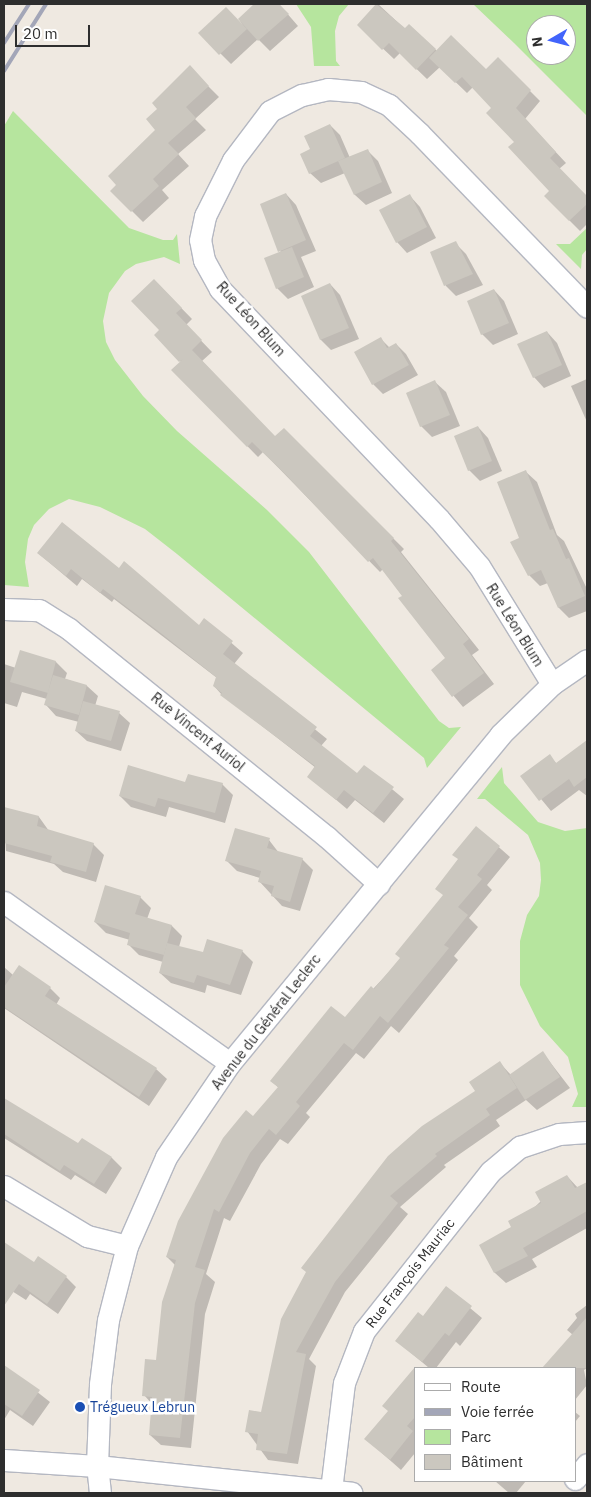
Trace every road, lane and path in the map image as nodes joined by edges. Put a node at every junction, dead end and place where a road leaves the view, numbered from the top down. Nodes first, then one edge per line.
1 (587, 307) edge
2 (4, 609) edge
3 (587, 660) edge
4 (552, 684) junction
5 (378, 884) junction
6 (4, 902) edge
7 (230, 1064) junction
8 (587, 1132) edge
9 (4, 1186) edge
10 (127, 1246) junction
11 (4, 1460) edge
12 (587, 1464) edge
13 (97, 1466) junction
14 (576, 1478) edge
15 (572, 1482) edge
16 (331, 1490) junction
17 (100, 1493) edge
18 (352, 1493) edge
19 (563, 1493) edge

1 - 4 street, Rue Léon Blum
2 - 5 street, Rue Vincent Auriol
3 - 4 street, Avenue du Général Leclerc
4 - 5 street, Avenue du Général Leclerc
5 - 7 street, Avenue du Général Leclerc
6 - 7 street
7 - 10 street, Avenue du Général Leclerc
8 - 16 street, Rue François Mauriac
9 - 10 street
10 - 13 street, Avenue du Général Leclerc
11 - 13 street
12 - 14 street
13 - 16 street
13 - 17 street, Avenue du Général Leclerc
15 - 19 street
16 - 18 street

